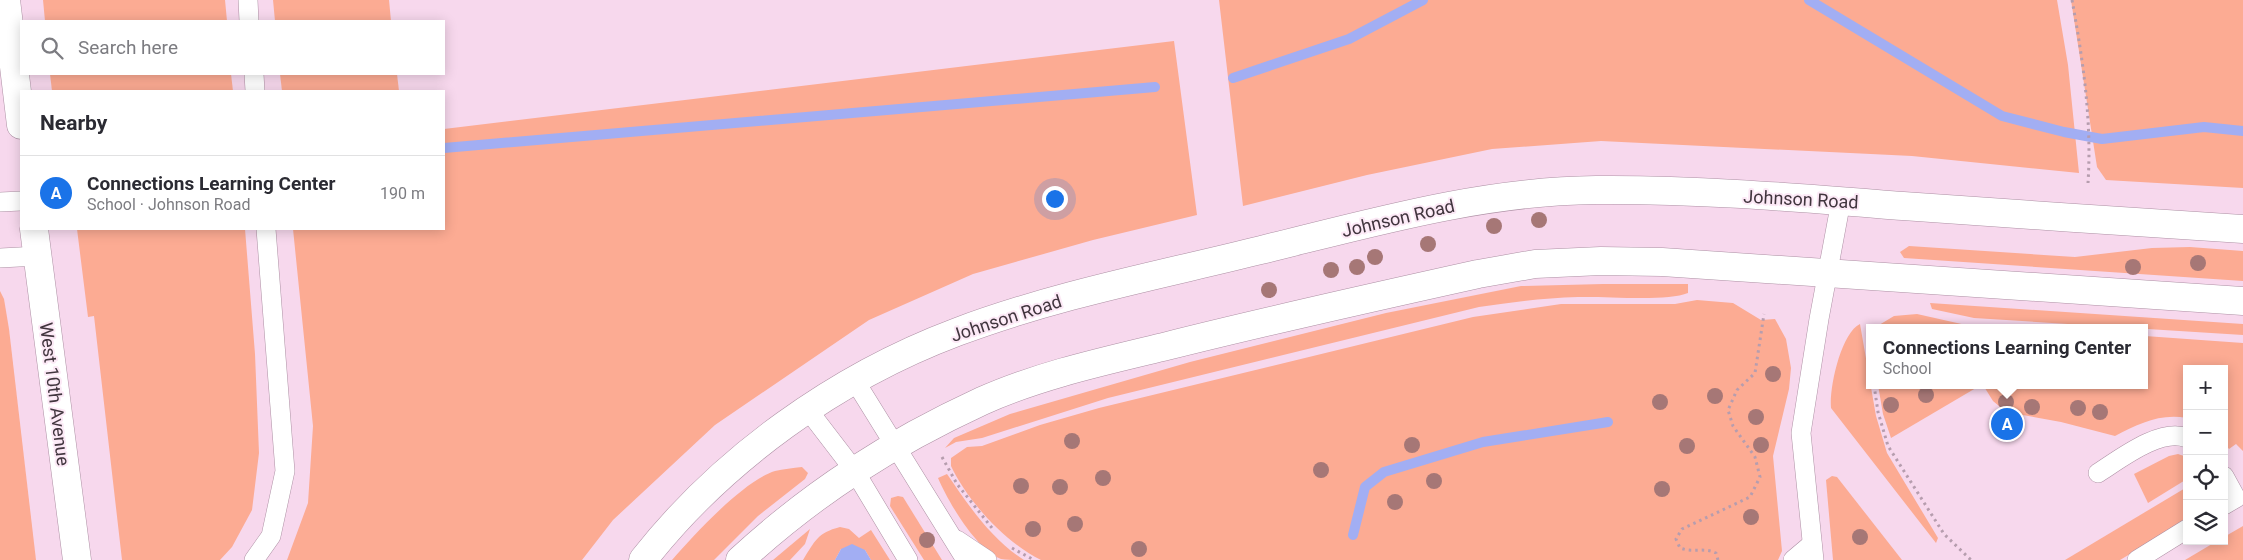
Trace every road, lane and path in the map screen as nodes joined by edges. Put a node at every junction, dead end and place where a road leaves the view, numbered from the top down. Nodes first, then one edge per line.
1 (6, 0) edge
2 (248, 0) edge
3 (2072, 0) edge
4 (249, 20) edge
5 (254, 75) edge
6 (255, 90) edge
7 (20, 117) edge
8 (2088, 182) dead end
9 (1841, 201) junction
10 (0, 202) edge
11 (20, 202) edge
12 (2243, 229) edge
13 (34, 230) edge
14 (266, 230) edge
15 (38, 256) junction
16 (0, 258) edge
17 (1827, 274) junction
18 (2243, 301) edge
19 (1764, 314) dead end
20 (855, 381) junction
21 (1875, 389) edge
22 (808, 410) junction
23 (2183, 436) edge
24 (896, 445) junction
25 (942, 457) dead end
26 (854, 470) junction
27 (2098, 473) dead end
28 (2228, 484) edge
29 (2235, 499) edge
30 (2183, 531) edge
31 (997, 534) dead end
32 (951, 537) junction
33 (1009, 545) dead end
34 (1813, 552) edge
35 (77, 560) edge
36 (254, 560) edge
37 (643, 560) edge
38 (740, 560) edge
39 (908, 560) edge
40 (966, 560) edge
41 (987, 560) edge
42 (1034, 560) edge
43 (1718, 560) edge
44 (1794, 560) edge
45 (1971, 560) edge
46 (2137, 560) edge

1 - 7 main road
2 - 4 lane
3 - 8 path
5 - 6 lane
9 - 12 main road, Johnson Road
9 - 17 lane
9 - 20 main road, Johnson Road
10 - 11 lane
13 - 15 main road, West 10th Avenue
14 - 36 lane
15 - 16 lane
15 - 35 main road, West 10th Avenue
17 - 18 main road
17 - 24 main road
17 - 34 lane
19 - 43 path
20 - 22 main road, Johnson Road
20 - 24 lane
21 - 45 path
22 - 26 lane
22 - 37 main road, Johnson Road
23 - 27 lane
24 - 26 main road
24 - 32 lane
25 - 31 path
26 - 38 main road
26 - 39 lane
28 - 29 lane
30 - 46 lane
32 - 40 lane
32 - 41 lane
33 - 42 path
34 - 44 lane

